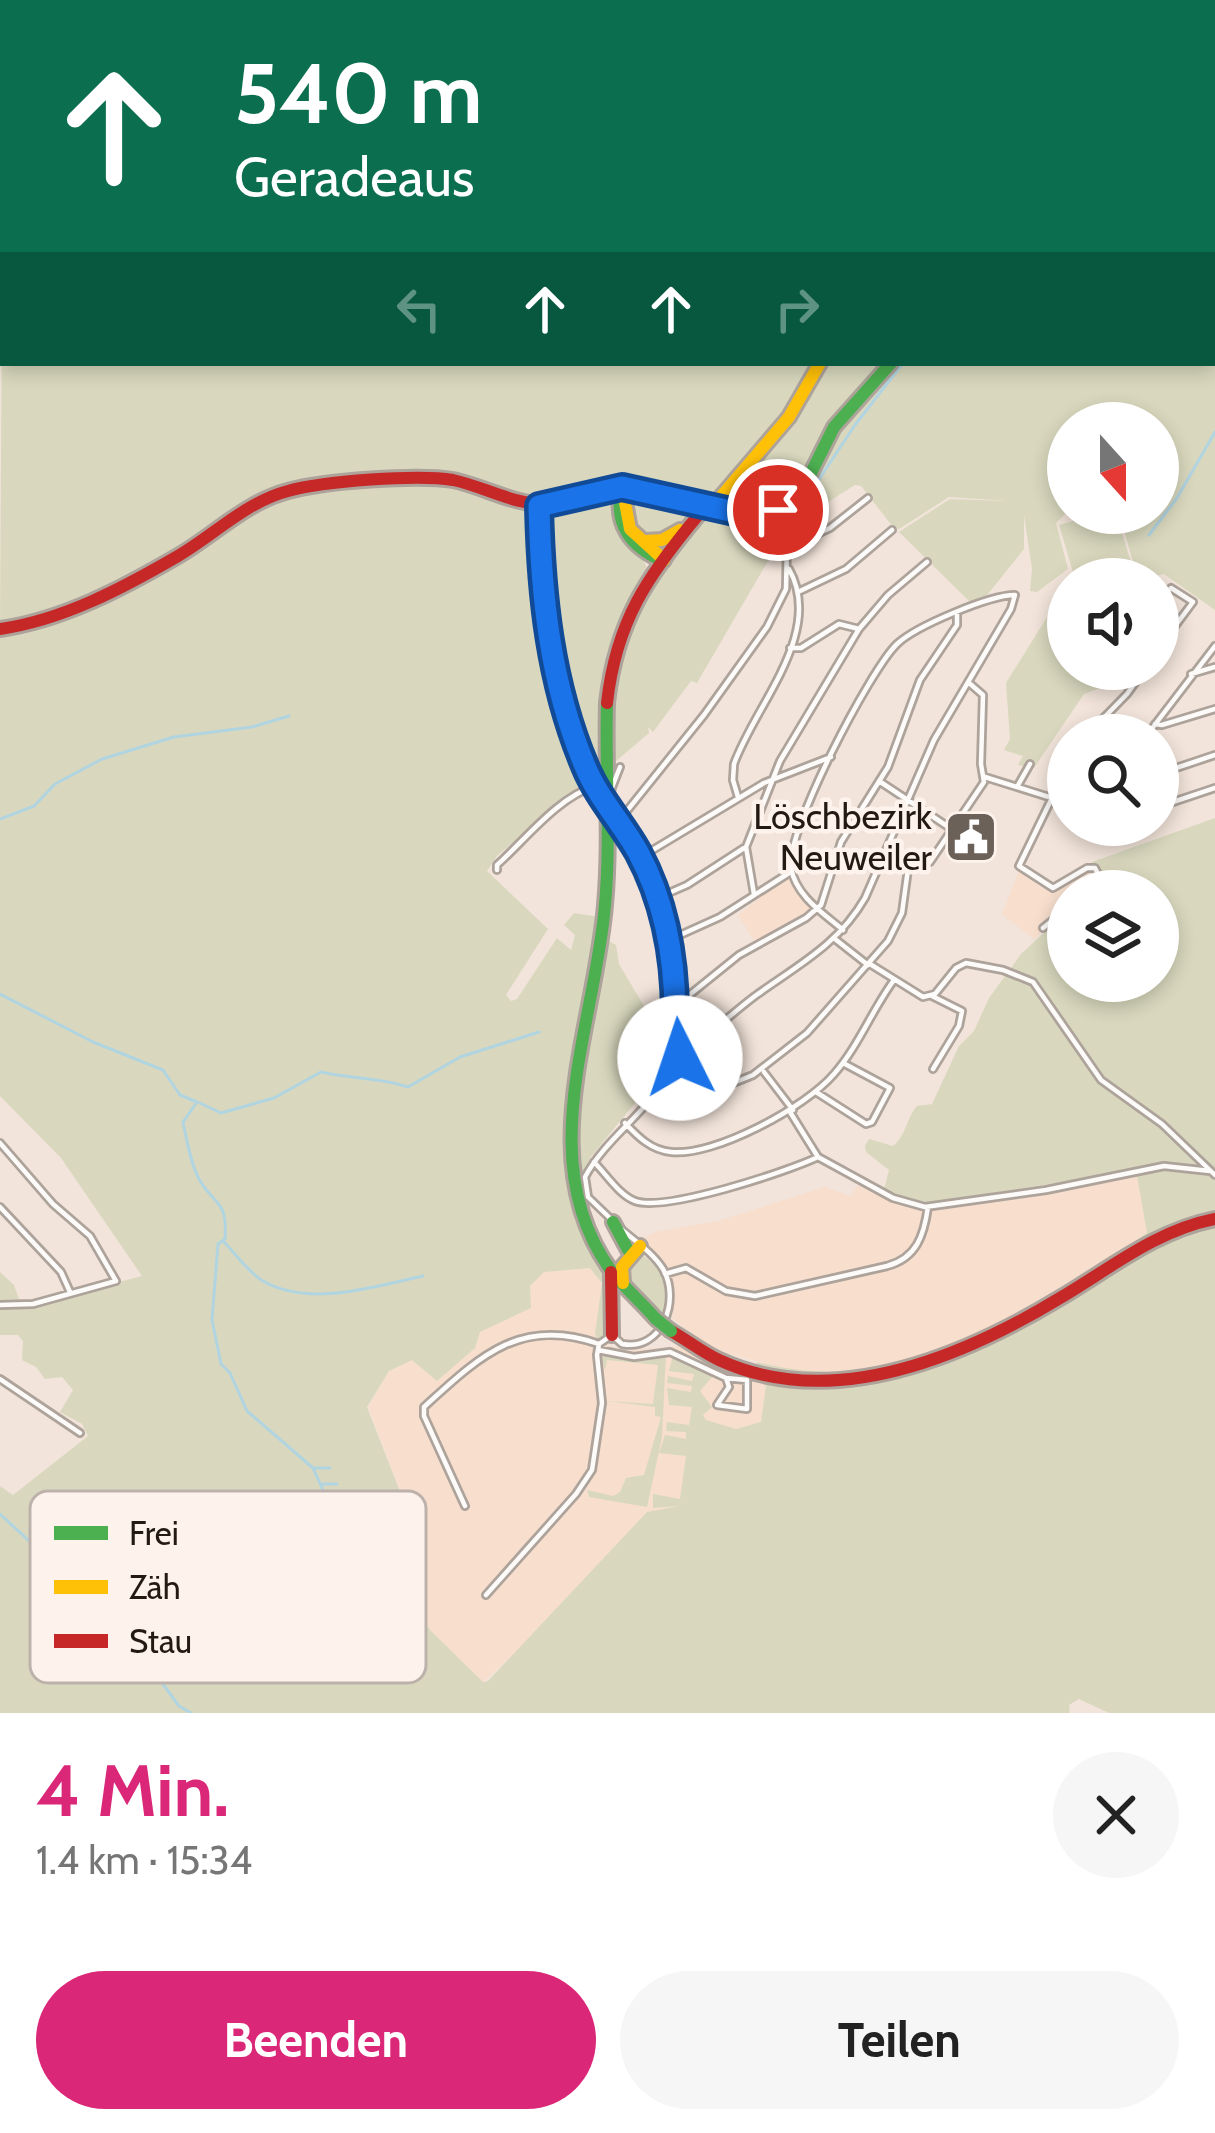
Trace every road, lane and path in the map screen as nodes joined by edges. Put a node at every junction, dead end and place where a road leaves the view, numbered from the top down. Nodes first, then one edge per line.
1 (818, 366) edge
2 (888, 366) edge
3 (622, 487) junction
4 (644, 489) junction
5 (599, 491) junction
6 (868, 498) dead end
7 (539, 506) junction
8 (623, 508) junction
9 (699, 516) junction
10 (892, 530) dead end
11 (642, 545) junction
12 (661, 559) junction
13 (927, 562) dead end
14 (788, 568) junction
15 (648, 574) junction
16 (786, 589) junction
17 (799, 589) junction
18 (1179, 593) edge
19 (957, 614) junction
20 (1179, 620) edge
21 (859, 628) junction
22 (0, 629) edge
23 (1215, 646) edge
24 (790, 648) junction
25 (1215, 667) edge
26 (1191, 674) junction
27 (968, 682) junction
28 (1130, 690) edge
29 (1215, 709) edge
30 (1107, 714) edge
31 (1162, 714) edge
32 (604, 720) junction
33 (1179, 720) edge
34 (1215, 755) edge
35 (831, 757) junction
36 (1030, 764) dead end
37 (620, 767) dead end
38 (1179, 767) edge
39 (985, 777) junction
40 (773, 779) junction
41 (879, 782) junction
42 (595, 786) junction
43 (1017, 787) junction
44 (1215, 788) edge
45 (738, 797) junction
46 (603, 798) junction
47 (1047, 798) edge
48 (907, 800) junction
49 (1179, 800) edge
50 (1047, 815) edge
51 (618, 822) junction
52 (952, 829) junction
53 (746, 847) junction
54 (884, 856) junction
55 (640, 857) junction
56 (908, 869) junction
57 (497, 870) dead end
58 (792, 871) junction
59 (1047, 884) edge
60 (754, 894) junction
61 (656, 899) junction
62 (818, 909) junction
63 (1047, 925) edge
64 (1043, 928) dead end
65 (843, 930) junction
66 (835, 939) junction
67 (669, 940) junction
68 (870, 965) junction
69 (893, 980) junction
70 (932, 996) junction
71 (676, 1005) junction
72 (673, 1058) junction
73 (843, 1063) junction
74 (933, 1069) dead end
75 (762, 1070) junction
76 (668, 1073) junction
77 (656, 1091) junction
78 (816, 1092) junction
79 (687, 1102) junction
80 (791, 1112) junction
81 (625, 1124) junction
82 (0, 1143) edge
83 (818, 1157) junction
84 (594, 1162) junction
85 (1213, 1173) edge
86 (0, 1207) edge
87 (928, 1207) junction
88 (1215, 1219) edge
89 (614, 1222) joint
90 (635, 1246) junction
91 (600, 1252) junction
92 (609, 1267) junction
93 (665, 1274) junction
94 (625, 1288) junction
95 (70, 1292) junction
96 (637, 1300) junction
97 (0, 1305) edge
98 (610, 1306) junction
99 (613, 1335) junction
100 (598, 1347) junction
101 (726, 1378) junction
102 (0, 1379) edge
103 (80, 1433) dead end
104 (465, 1506) dead end
105 (486, 1595) dead end

1 - 9 main road, bridge
2 - 4 main road
3 - 4 main road
3 - 5 main road
3 - 8 main road
4 - 8 main road
5 - 7 main road
5 - 8 main road
6 - 14 street
7 - 22 main road
7 - 42 street
8 - 11 main road
9 - 11 main road
9 - 12 main road
10 - 17 street
11 - 12 main road
11 - 15 main road
12 - 15 main road
12 - 32 main road
13 - 21 street
14 - 16 street
14 - 17 street
15 - 32 main road
16 - 17 street
16 - 51 street
17 - 24 street
18 - 20 street
19 - 27 street
19 - 35 street
19 - 41 street
21 - 24 street
21 - 40 street
23 - 26 street
24 - 45 street
25 - 26 street
26 - 31 street
27 - 39 street
27 - 48 street
28 - 30 street
29 - 33 street
32 - 91 main road
34 - 38 street
35 - 40 street
35 - 58 street
36 - 43 street
37 - 46 street, bridge
39 - 43 street
39 - 52 street
40 - 45 street
40 - 53 street
41 - 48 street
41 - 62 street
42 - 46 street
42 - 57 street
43 - 47 street
44 - 49 street
45 - 55 street
46 - 51 street, bridge
48 - 52 street
48 - 54 street
50 - 59 street
51 - 55 street
52 - 56 street
53 - 60 street
53 - 61 street
54 - 56 street
54 - 65 street
55 - 61 street
56 - 68 street
58 - 60 street
58 - 62 street
60 - 67 street
61 - 67 street
62 - 65 street
62 - 71 street
63 - 64 street
65 - 66 street
66 - 68 street
66 - 72 street
67 - 71 street
68 - 69 street
68 - 75 street
69 - 70 street
69 - 73 street
70 - 74 street
70 - 85 street
71 - 72 street
72 - 76 street
73 - 78 street
73 - 78 street
75 - 79 street
75 - 80 street
76 - 77 street
76 - 79 street
77 - 79 street
77 - 81 street
78 - 80 street
80 - 81 street
80 - 83 street
81 - 84 street
82 - 95 street
83 - 84 street
83 - 87 street
84 - 89 street
85 - 87 street
86 - 95 street
87 - 93 street
88 - 96 main road, bridge
89 - 90 main road
90 - 91 main road
90 - 93 street
90 - 94 main road
91 - 92 main road
92 - 94 main road
92 - 98 main road
93 - 99 street
94 - 96 main road
95 - 97 street
96 - 98 main road
98 - 99 main road
99 - 100 street
100 - 101 street
100 - 104 street
100 - 105 street
101 - 101 street
102 - 103 street

